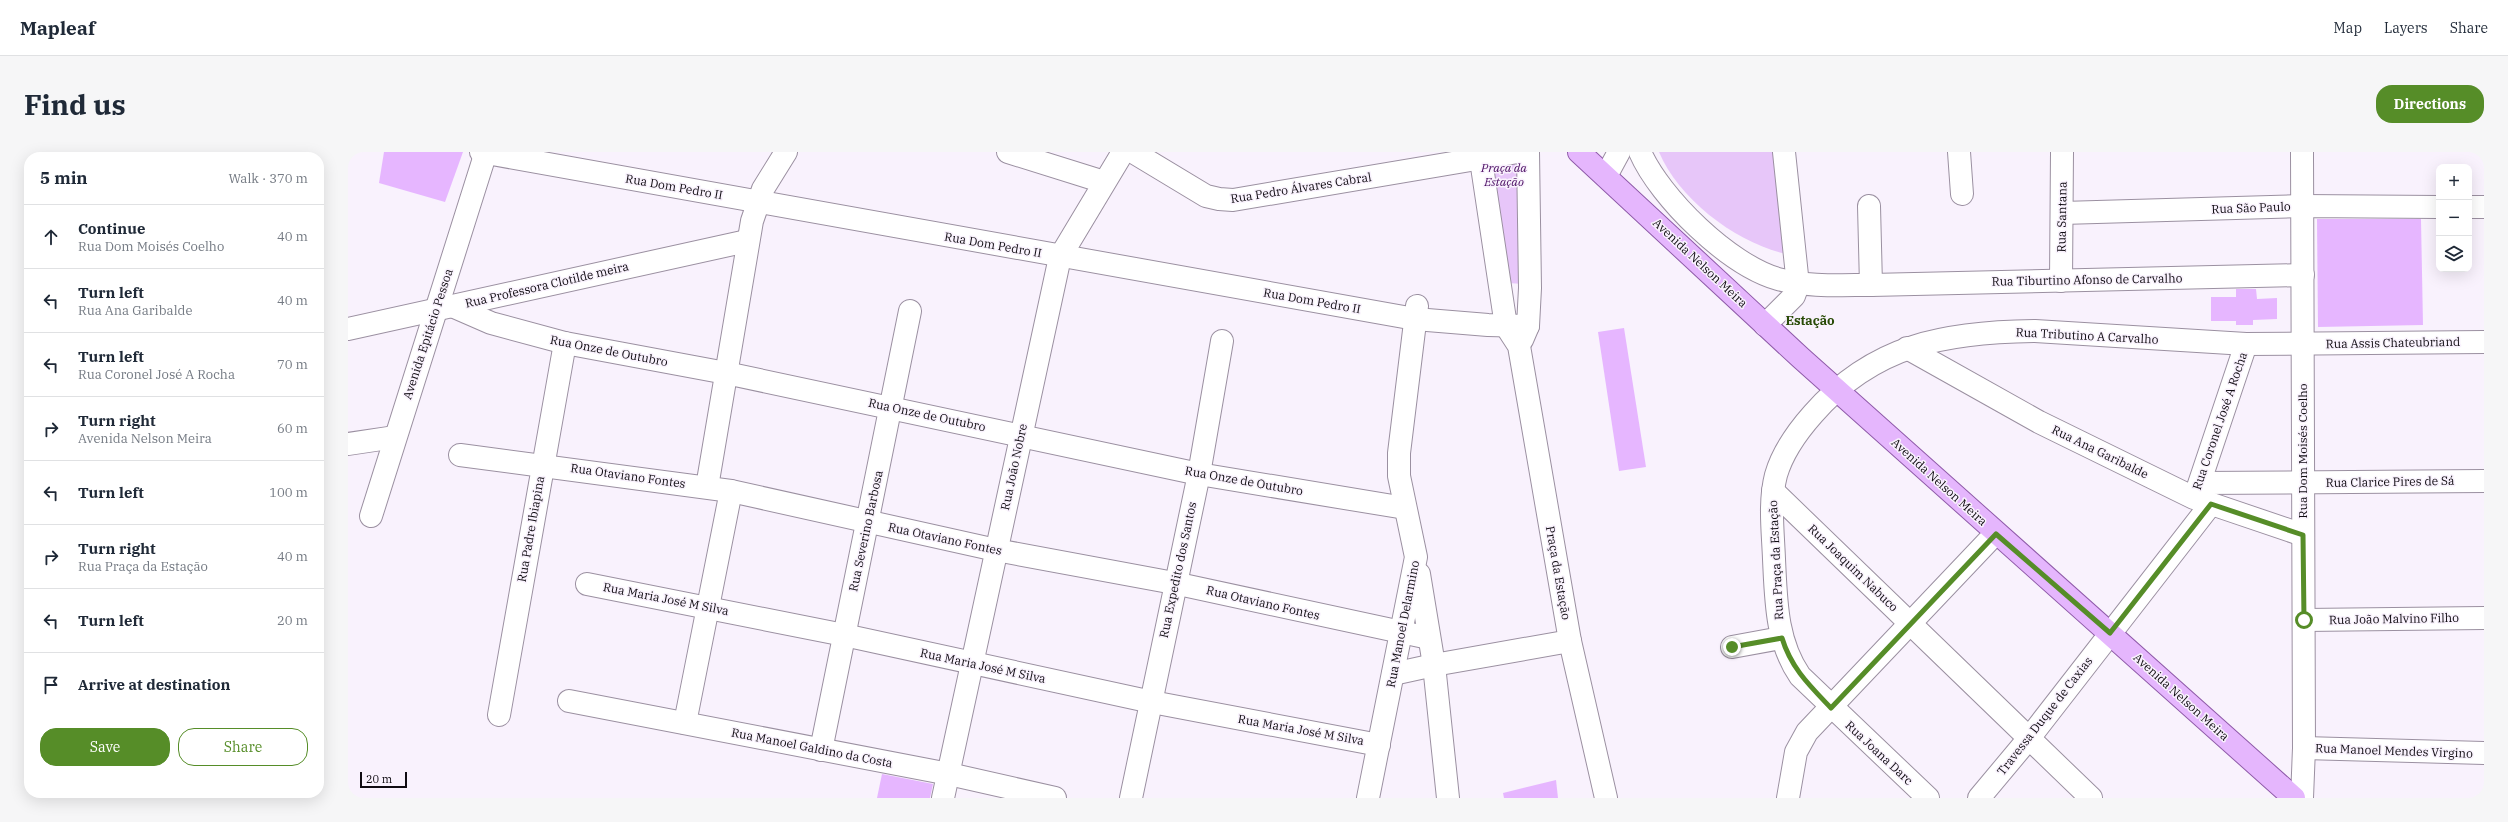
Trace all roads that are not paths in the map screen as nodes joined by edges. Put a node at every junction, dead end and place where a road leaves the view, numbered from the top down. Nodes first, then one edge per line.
1 (484, 152) edge
2 (566, 152) edge
3 (786, 152) edge
4 (1008, 152) edge
5 (1124, 152) edge
6 (1133, 152) edge
7 (1518, 152) edge
8 (1528, 152) edge
9 (1579, 152) edge
10 (1619, 152) edge
11 (1640, 152) edge
12 (1784, 152) edge
13 (1959, 152) edge
14 (2062, 152) edge
15 (2302, 152) edge
16 (1481, 160) junction
17 (1606, 176) junction
18 (1104, 182) junction
19 (1962, 194) dead end
20 (760, 196) junction
21 (1869, 206) dead end
22 (2302, 206) junction
23 (2436, 207) edge
24 (2472, 207) edge
25 (2484, 207) edge
26 (2062, 213) junction
27 (747, 241) junction
28 (1063, 250) junction
29 (2303, 276) junction
30 (2061, 281) junction
31 (1799, 283) junction
32 (1871, 285) junction
33 (444, 308) junction
34 (910, 311) dead end
35 (1416, 312) junction
36 (1529, 319) junction
37 (1506, 320) junction
38 (1765, 325) junction
39 (348, 329) edge
40 (1222, 341) dead end
41 (2484, 342) edge
42 (565, 343) junction
43 (2246, 344) junction
44 (2303, 344) junction
45 (1519, 346) junction
46 (1907, 348) junction
47 (726, 372) junction
48 (1837, 389) junction
49 (891, 408) junction
50 (1020, 435) junction
51 (395, 437) junction
52 (348, 444) edge
53 (460, 455) dead end
54 (543, 464) junction
55 (1199, 474) junction
56 (2484, 481) edge
57 (2304, 483) junction
58 (707, 487) junction
59 (731, 491) junction
60 (1773, 492) junction
61 (2202, 495) junction
62 (1405, 508) junction
63 (371, 516) dead end
64 (868, 522) junction
65 (1996, 534) junction
66 (2303, 535) junction
67 (996, 550) junction
68 (1416, 557) junction
69 (1174, 583) junction
70 (587, 584) dead end
71 (709, 608) junction
72 (2484, 618) edge
73 (2304, 620) junction
74 (1910, 623) junction
75 (1402, 633) junction
76 (2110, 633) junction
77 (844, 635) junction
78 (1429, 638) junction
79 (1782, 638) junction
80 (1570, 641) junction
81 (1732, 647) dead end
82 (972, 664) junction
83 (1434, 665) junction
84 (1393, 674) junction
85 (569, 701) dead end
86 (1152, 702) junction
87 (1831, 708) junction
88 (499, 715) dead end
89 (685, 723) junction
90 (2030, 737) junction
91 (1379, 744) junction
92 (2304, 748) junction
93 (821, 750) junction
94 (2484, 753) edge
95 (949, 774) junction
96 (943, 798) edge
97 (1055, 798) edge
98 (1131, 798) edge
99 (1368, 798) edge
100 (1448, 798) edge
101 (1606, 798) edge
102 (1788, 798) edge
103 (1928, 798) edge
104 (1979, 798) edge
105 (2091, 798) edge
106 (2294, 798) edge
107 (2302, 798) edge

1 - 20 street, Rua Dom Pedro II
1 - 33 street, Avenida Epitácio Pessoa
2 - 20 street, Rua Dom Pedro II
3 - 20 street
4 - 18 street
5 - 18 street, Rua João Nobre
6 - 16 street, Rua Pedro Álvares Cabral
7 - 16 street, Rua Pedro Álvares Cabral
8 - 36 street
9 - 17 main road, Avenida Nelson Meira
10 - 17 street
11 - 31 street, Rua Tiburtino Afonso de Carvalho
12 - 31 street
13 - 19 street
14 - 26 street, Rua Santana
15 - 22 street, Rua Dom Moisés Coelho
16 - 37 street
17 - 38 main road, Avenida Nelson Meira
18 - 28 street, Rua João Nobre
20 - 27 street
20 - 28 street, Rua Dom Pedro II
21 - 32 street
22 - 23 street, Rua São Paulo
22 - 26 street, Rua São Paulo
22 - 29 street, Rua Dom Moisés Coelho
24 - 25 street
26 - 30 street, Rua Santana
27 - 33 street, Rua Professora Clotilde meira
27 - 47 street
28 - 35 street, Rua Dom Pedro II
28 - 50 street, Rua João Nobre
29 - 30 street, Rua Tiburtino Afonso de Carvalho
29 - 44 street, Rua Dom Moisés Coelho
30 - 32 street, Rua Tiburtino Afonso de Carvalho
31 - 32 street, Rua Tiburtino Afonso de Carvalho
31 - 38 street
33 - 39 street, Rua Professora Clotilde meira
33 - 42 street, Rua Onze de Outubro
33 - 51 street, Avenida Epitácio Pessoa
34 - 49 street, Rua Severino Barbosa
35 - 37 street, Rua Dom Pedro II
35 - 62 street, Rua Manoel Delarmino
36 - 37 street, Rua Dom Pedro II
36 - 45 street
37 - 45 street, Praça da Estação
38 - 48 main road, Avenida Nelson Meira
40 - 55 street, Rua Expedito dos Santos
41 - 44 street, Rua Assis Chateubriand
42 - 47 street, Rua Onze de Outubro
42 - 54 street, Rua Padre Ibiapina
43 - 44 street, Rua Tributino A Carvalho
43 - 46 street, Rua Tributino A Carvalho
43 - 61 street, Rua Coronel José A Rocha
44 - 57 street, Rua Dom Moisés Coelho
45 - 80 street, Praça da Estação
46 - 48 street, Rua Tributino A Carvalho
46 - 61 street, Rua Ana Garibalde
47 - 49 street, Rua Onze de Outubro
47 - 58 street
48 - 60 street
48 - 65 main road, Avenida Nelson Meira
49 - 50 street, Rua Onze de Outubro
49 - 64 street, Rua Severino Barbosa
50 - 55 street, Rua Onze de Outubro
50 - 67 street, Rua João Nobre
51 - 52 street
51 - 63 street, Avenida Epitácio Pessoa
53 - 54 street, Rua Otaviano Fontes
54 - 58 street, Rua Otaviano Fontes
54 - 88 street, Rua Padre Ibiapina
55 - 62 street, Rua Onze de Outubro
55 - 69 street, Rua Expedito dos Santos
56 - 57 street, Rua Clarice Pires de Sá
57 - 61 street, Rua Clarice Pires de Sá
57 - 66 street, Rua Dom Moisés Coelho
58 - 59 street, Rua Otaviano Fontes
59 - 64 street, Rua Otaviano Fontes
59 - 71 street
60 - 74 street, Rua Joaquim Nabuco
60 - 79 street, Rua Praça da Estação
61 - 66 street, Rua Ana Garibalde
61 - 76 street, Rua Coronel José A Rocha
62 - 68 street, Rua Manoel Delarmino
64 - 67 street, Rua Otaviano Fontes
64 - 77 street, Rua Severino Barbosa
65 - 74 street
65 - 76 main road, Avenida Nelson Meira
66 - 73 street, Rua Dom Moisés Coelho
67 - 69 street, Rua Otaviano Fontes
67 - 82 street, Rua João Nobre
68 - 75 street, Rua Manoel Delarmino
68 - 78 street
69 - 75 street, Rua Otaviano Fontes
69 - 86 street, Rua Expedito dos Santos
70 - 71 street, Rua Maria José M Silva
71 - 77 street, Rua Maria José M Silva
71 - 89 street
72 - 73 street, Rua João Malvino Filho
73 - 92 street, Rua Dom Moisés Coelho
74 - 87 street
74 - 90 street, Rua Joaquim Nabuco
75 - 78 street, Rua Otaviano Fontes
75 - 84 street, Rua Manoel Delarmino
76 - 90 street, Travessa Duque de Caxias
76 - 106 main road, Avenida Nelson Meira
77 - 82 street, Rua Maria José M Silva
77 - 93 street, Rua Severino Barbosa
78 - 83 street
79 - 81 street
79 - 87 street, Rua Praça da Estação
80 - 83 street
80 - 101 street, Praça da Estação
82 - 86 street, Rua Maria José M Silva
82 - 95 street, Rua João Nobre
83 - 84 street
83 - 100 street
84 - 91 street, Rua Manoel Delarmino
85 - 89 street, Rua Manoel Galdino da Costa
86 - 91 street, Rua Maria José M Silva
86 - 98 street, Rua Expedito dos Santos
87 - 102 street
87 - 103 street, Rua Joana Darc
89 - 93 street, Rua Manoel Galdino da Costa
90 - 104 street, Travessa Duque de Caxias
90 - 105 street, Rua Joaquim Nabuco
91 - 99 street, Rua Manoel Delarmino
92 - 94 street, Rua Manoel Mendes Virgino
92 - 107 street, Rua Dom Moisés Coelho
93 - 95 street, Rua Manoel Galdino da Costa
95 - 96 street, Rua João Nobre
95 - 97 street, Rua Manoel Galdino da Costa

